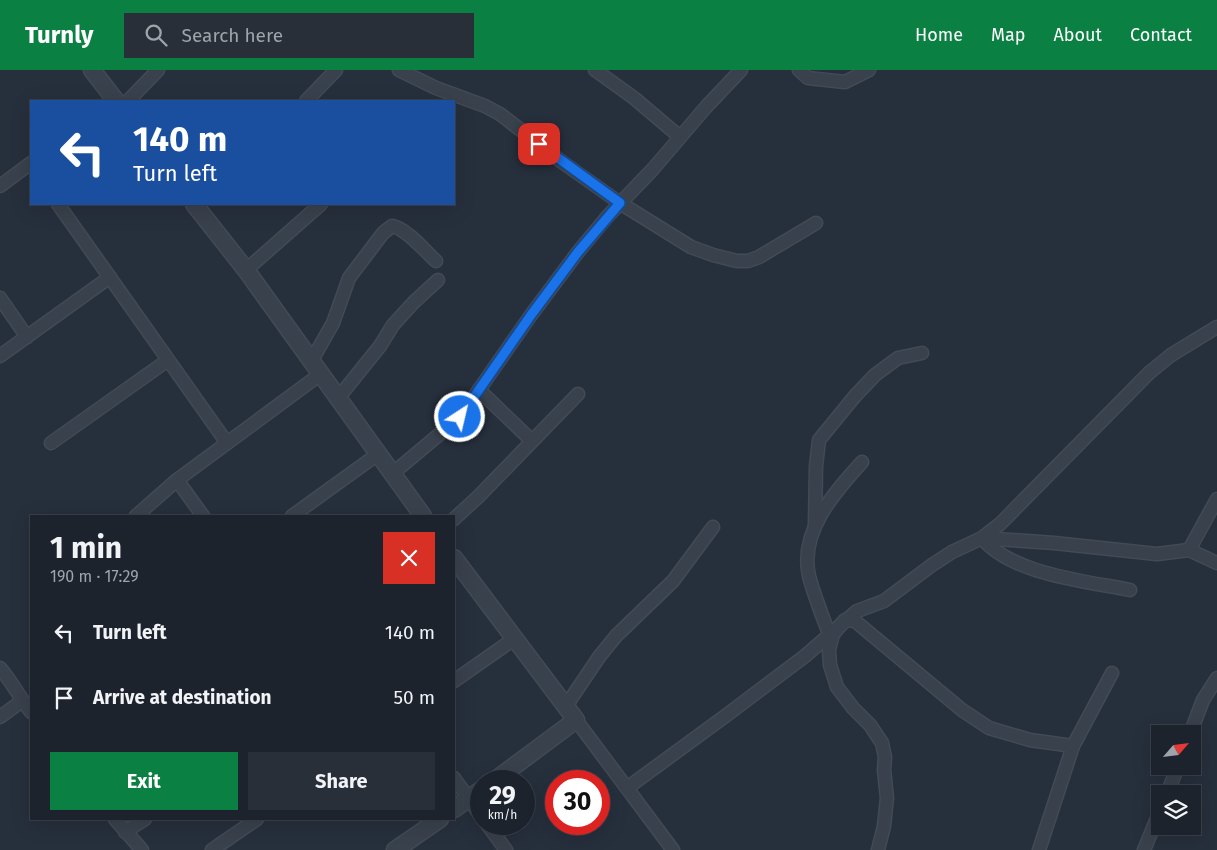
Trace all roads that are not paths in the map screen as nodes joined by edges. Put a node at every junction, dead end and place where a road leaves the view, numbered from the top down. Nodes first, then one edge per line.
1 (92, 70) edge
2 (158, 70) edge
3 (336, 70) edge
4 (399, 70) edge
5 (595, 70) edge
6 (741, 70) edge
7 (800, 70) edge
8 (868, 70) edge
9 (115, 100) edge
10 (129, 100) edge
11 (307, 100) edge
12 (680, 137) junction
13 (30, 165) edge
14 (0, 186) edge
15 (620, 203) junction
16 (59, 205) edge
17 (195, 205) edge
18 (320, 205) edge
19 (816, 223) dead end
20 (436, 261) dead end
21 (246, 270) junction
22 (110, 277) junction
23 (438, 280) dead end
24 (0, 298) edge
25 (1217, 327) edge
26 (27, 337) junction
27 (922, 353) dead end
28 (0, 356) edge
29 (168, 360) junction
30 (317, 367) junction
31 (479, 390) junction
32 (578, 394) dead end
33 (339, 397) junction
34 (532, 441) junction
35 (51, 443) dead end
36 (226, 443) junction
37 (378, 454) junction
38 (862, 462) dead end
39 (392, 474) junction
40 (177, 480) junction
41 (1217, 499) edge
42 (137, 515) edge
43 (202, 515) edge
44 (293, 515) edge
45 (422, 515) edge
46 (455, 518) edge
47 (816, 526) junction
48 (713, 527) dead end
49 (982, 538) junction
50 (1189, 550) junction
51 (455, 559) edge
52 (1217, 563) edge
53 (1130, 590) dead end
54 (845, 620) junction
55 (829, 634) junction
56 (514, 639) junction
57 (0, 668) edge
58 (1112, 673) dead end
59 (1217, 678) edge
60 (455, 680) edge
61 (22, 700) junction
62 (566, 706) junction
63 (30, 711) edge
64 (0, 717) edge
65 (576, 720) junction
66 (1193, 725) edge
67 (1073, 746) junction
68 (509, 770) edge
69 (455, 779) edge
70 (627, 788) junction
71 (470, 791) edge
72 (470, 799) edge
73 (455, 809) edge
74 (116, 820) edge
75 (143, 820) edge
76 (255, 820) edge
77 (439, 820) edge
78 (125, 832) junction
79 (1151, 833) edge
80 (495, 835) edge
81 (142, 850) edge
82 (212, 850) edge
83 (395, 850) edge
84 (506, 850) edge
85 (673, 850) edge
86 (878, 850) edge
87 (1039, 850) edge
88 (1144, 850) edge

1 - 9 street
2 - 10 street
3 - 11 street
4 - 15 street
5 - 12 street
6 - 12 street
7 - 8 street
12 - 15 street
13 - 14 street
15 - 19 street
15 - 31 street
16 - 22 street
17 - 21 street
18 - 21 street
20 - 30 street
21 - 30 street
22 - 26 street
22 - 29 street
23 - 33 street
24 - 26 street
25 - 49 street
26 - 28 street
27 - 47 street
29 - 35 street
29 - 36 street
30 - 33 street
30 - 36 street
31 - 34 street
31 - 39 street
32 - 34 street
33 - 37 street
34 - 46 street
36 - 40 street
37 - 39 street
37 - 44 street
38 - 47 street
39 - 45 street
40 - 42 street
40 - 43 street
41 - 50 street
47 - 55 street
48 - 62 street
49 - 50 street
49 - 53 street
49 - 54 street
50 - 52 street
51 - 56 street
54 - 55 street
54 - 67 street
54 - 86 street
55 - 70 street
56 - 60 street
56 - 62 street
57 - 61 street
58 - 67 street
59 - 66 street
61 - 63 street
61 - 64 street
62 - 65 street
65 - 68 street
65 - 70 street
67 - 87 street
69 - 71 street
70 - 85 street
72 - 73 street
74 - 78 street
75 - 78 street
76 - 82 street
77 - 83 street
78 - 81 street
79 - 88 street
80 - 84 street

